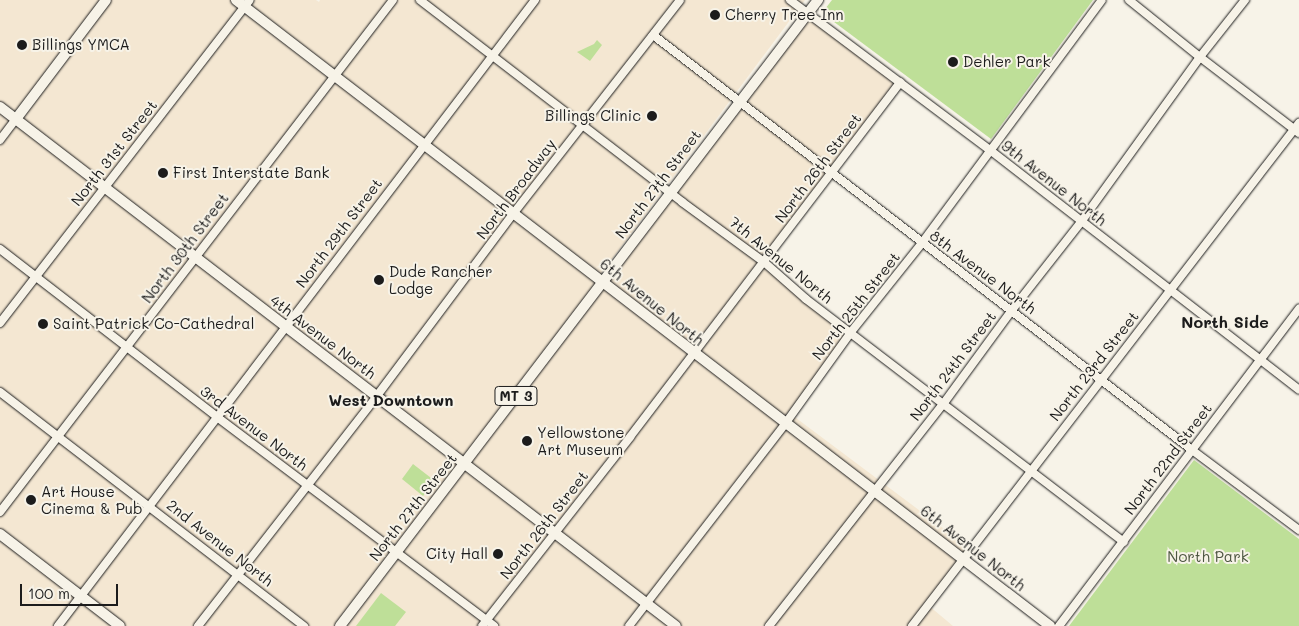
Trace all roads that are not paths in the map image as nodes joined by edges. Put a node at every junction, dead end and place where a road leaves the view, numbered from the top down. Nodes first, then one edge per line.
1 (106, 0) edge
2 (236, 0) edge
3 (393, 0) edge
4 (420, 0) edge
5 (535, 0) edge
6 (680, 0) edge
7 (790, 0) edge
8 (818, 0) edge
9 (1102, 0) edge
10 (1129, 0) edge
11 (1246, 0) edge
12 (247, 3) edge
13 (808, 14) junction
14 (653, 35) junction
15 (492, 55) junction
16 (1200, 58) junction
17 (334, 76) junction
18 (900, 82) junction
19 (740, 102) junction
20 (0, 107) edge
21 (16, 119) junction
22 (583, 124) junction
23 (1297, 128) edge
24 (0, 140) edge
25 (424, 145) junction
26 (990, 150) junction
27 (831, 174) junction
28 (104, 188) junction
29 (672, 194) junction
30 (513, 214) junction
31 (1082, 222) junction
32 (922, 243) junction
33 (0, 249) edge
34 (195, 258) junction
35 (764, 262) junction
36 (36, 276) junction
37 (604, 282) junction
38 (1170, 289) junction
39 (1299, 308) edge
40 (1012, 310) junction
41 (0, 323) edge
42 (285, 328) junction
43 (851, 332) junction
44 (126, 347) junction
45 (694, 354) junction
46 (1260, 359) junction
47 (1101, 380) junction
48 (1299, 390) edge
49 (0, 392) edge
50 (376, 397) junction
51 (944, 403) junction
52 (217, 417) junction
53 (785, 424) junction
54 (58, 437) junction
55 (1192, 450) junction
56 (464, 465) junction
57 (1032, 470) junction
58 (307, 486) junction
59 (874, 491) junction
60 (149, 506) junction
61 (0, 512) edge
62 (1299, 530) edge
63 (554, 532) junction
64 (0, 534) edge
65 (1124, 542) junction
66 (398, 552) junction
67 (963, 560) junction
68 (237, 573) junction
69 (81, 596) junction
70 (646, 603) junction
71 (484, 623) edge
72 (58, 626) edge
73 (120, 626) edge
74 (198, 626) edge
75 (304, 626) edge
76 (340, 626) edge
77 (494, 626) edge
78 (629, 626) edge
79 (676, 626) edge
80 (768, 626) edge
81 (912, 626) edge
82 (1050, 626) edge
83 (1059, 626) edge

1 - 21 main road
2 - 12 main road, 6th Avenue North
3 - 17 street, North 30th Street
4 - 15 street, 7th Avenue North
5 - 15 street, North 29th Street
6 - 14 street, North Broadway
7 - 13 street, 9th Avenue North
8 - 13 main road, North 27th Street / MT 3
9 - 26 street, North 25th Street
10 - 16 street
11 - 16 street, North 24th Street
12 - 17 main road, 6th Avenue North
12 - 28 street, North 31st Street
13 - 18 street, 9th Avenue North
13 - 19 main road, North 27th Street / MT 3
14 - 19 street, 8th Avenue North
14 - 22 street, North Broadway
15 - 22 street, 7th Avenue North
15 - 25 street, North 29th Street
16 - 23 street
16 - 31 street, North 24th Street
17 - 25 main road, 6th Avenue North
17 - 34 street, North 30th Street
18 - 26 street, 9th Avenue North
18 - 27 street, North 26th Street
19 - 27 street, 8th Avenue North
19 - 29 main road, North 27th Street / MT 3
20 - 21 main road, 4th Avenue North
21 - 24 street
21 - 28 main road, 4th Avenue North
22 - 29 street, 7th Avenue North
22 - 30 street, North Broadway
23 - 38 street, North 23rd Street
25 - 30 main road, 6th Avenue North
25 - 42 street, North 29th Street
26 - 31 street, 9th Avenue North
26 - 32 street, North 25th Street
27 - 32 street, 8th Avenue North
27 - 35 street, North 26th Street
28 - 34 main road, 4th Avenue North
28 - 36 street, North 31st Street
29 - 35 street, 7th Avenue North
29 - 37 main road, North 27th Street / MT 3
30 - 37 main road, 6th Avenue North
30 - 50 street, North Broadway
31 - 38 street, 9th Avenue North
31 - 40 street, North 24th Street
32 - 40 street, 8th Avenue North
32 - 43 street, North 25th Street
33 - 36 street, 3rd Avenue North
34 - 42 main road, 4th Avenue North
34 - 44 street, North 30th Street
35 - 43 street, 7th Avenue North
35 - 45 street, North 26th Street
36 - 41 street, North 31st Street
36 - 44 street, 3rd Avenue North
37 - 45 main road, 6th Avenue North
37 - 56 main road, North 27th Street / MT 3
38 - 46 street, 9th Avenue North
38 - 47 street, North 23rd Street
39 - 46 street, North 22nd Street
40 - 47 street, 8th Avenue North
40 - 51 street, North 24th Street
42 - 50 main road, 4th Avenue North
42 - 52 street, North 29th Street
43 - 51 street, 7th Avenue North
43 - 53 street, North 25th Street
44 - 52 street, 3rd Avenue North
44 - 54 street, North 30th Street
45 - 53 main road, 6th Avenue North
45 - 63 street, North 26th Street
46 - 48 street, 9th Avenue North
46 - 55 street, North 22nd Street
47 - 55 street, 8th Avenue North
47 - 57 street, North 23rd Street
49 - 54 street, 2nd Avenue North
50 - 56 main road, 4th Avenue North
50 - 58 street, North Broadway
51 - 57 street, 7th Avenue North
51 - 59 street, North 24th Street
52 - 58 street, 3rd Avenue North
52 - 60 street, North 29th Street
53 - 59 main road, 6th Avenue North
53 - 70 street, North 25th Street
54 - 60 street, 2nd Avenue North
54 - 61 street, North 30th Street
55 - 62 street, 8th Avenue North
55 - 65 street, North 22nd Street
56 - 63 main road, 4th Avenue North
56 - 66 main road, North 27th Street / MT 3
57 - 65 street, 7th Avenue North
57 - 67 street, North 23rd Street
58 - 66 street, 3rd Avenue North
58 - 68 street, North Broadway
59 - 67 main road, 6th Avenue North
59 - 80 street, North 24th Street
60 - 68 street, 2nd Avenue North
60 - 69 street, North 29th Street
63 - 70 main road, 4th Avenue North
63 - 71 street, North 26th Street
64 - 69 main road
65 - 83 street, North 22nd Street
66 - 71 street, 3rd Avenue North
66 - 76 main road, North 27th Street / MT 3
67 - 81 street, North 23rd Street
67 - 82 main road, 6th Avenue North
68 - 74 street, North Broadway
68 - 75 street, 2nd Avenue North
69 - 72 street, North 29th Street
69 - 73 main road
70 - 78 street, North 25th Street
70 - 79 main road, 4th Avenue North
71 - 77 street, 3rd Avenue North

